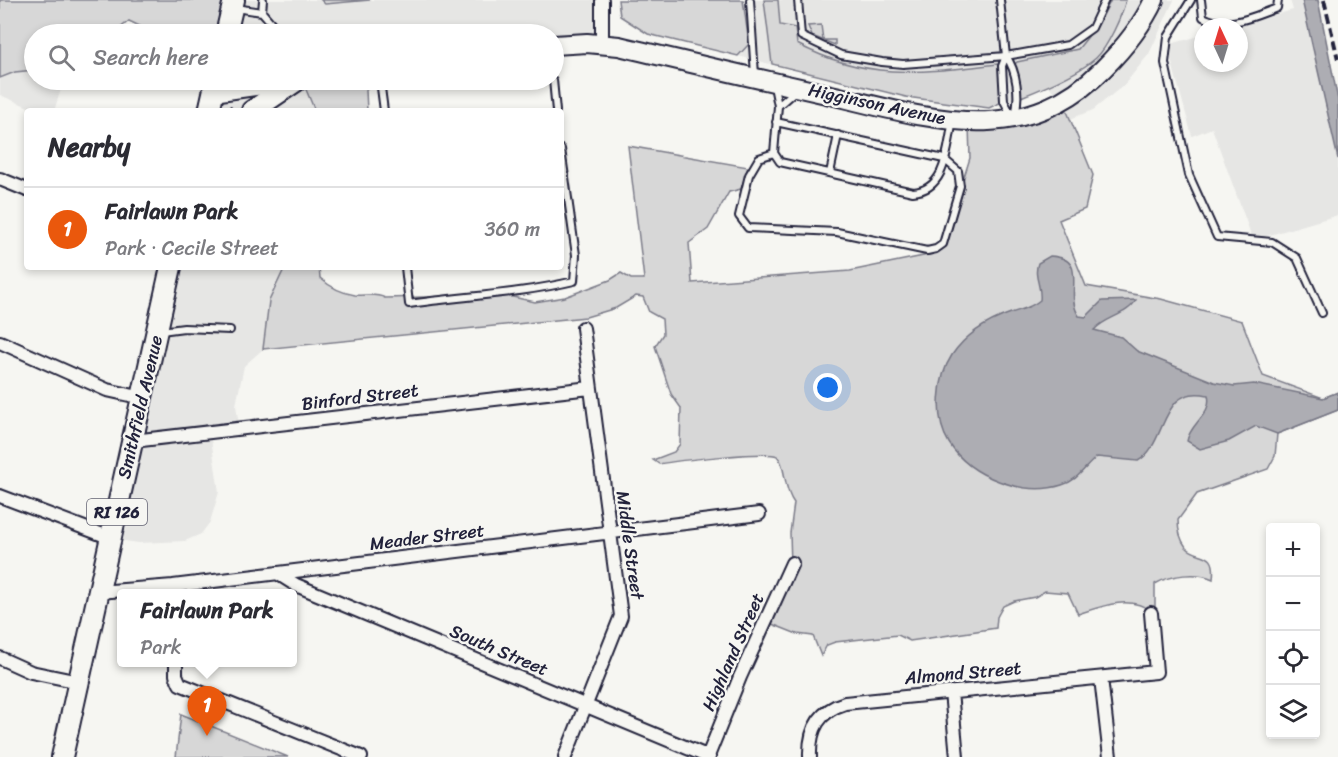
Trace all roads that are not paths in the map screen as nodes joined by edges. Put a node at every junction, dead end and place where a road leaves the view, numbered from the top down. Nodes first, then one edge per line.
1 (263, 0) edge
2 (602, 0) edge
3 (750, 0) edge
4 (798, 0) edge
5 (1000, 0) edge
6 (1105, 0) edge
7 (1191, 0) edge
8 (1201, 0) edge
9 (1278, 0) edge
10 (1153, 1) edge
11 (232, 6) edge
12 (262, 12) junction
13 (228, 24) edge
14 (233, 24) edge
15 (273, 24) edge
16 (602, 44) junction
17 (564, 45) edge
18 (1006, 56) junction
19 (764, 81) junction
20 (798, 88) junction
21 (237, 90) edge
22 (282, 90) edge
23 (381, 90) edge
24 (554, 90) edge
25 (213, 94) edge
26 (778, 106) junction
27 (256, 108) edge
28 (384, 108) edge
29 (556, 108) edge
30 (1014, 119) junction
31 (953, 121) junction
32 (776, 122) junction
33 (838, 135) junction
34 (774, 153) junction
35 (944, 159) junction
36 (564, 170) edge
37 (830, 173) junction
38 (0, 179) edge
39 (24, 189) edge
40 (170, 270) edge
41 (405, 270) edge
42 (1322, 313) dead end
43 (583, 328) dead end
44 (230, 330) dead end
45 (157, 332) junction
46 (0, 342) edge
47 (590, 388) junction
48 (143, 398) junction
49 (133, 441) junction
50 (0, 496) edge
51 (759, 514) dead end
52 (610, 533) junction
53 (111, 538) junction
54 (792, 563) dead end
55 (277, 573) junction
56 (179, 589) edge
57 (99, 592) junction
58 (117, 592) edge
59 (1151, 613) dead end
60 (0, 658) edge
61 (176, 667) edge
62 (1101, 678) junction
63 (79, 682) junction
64 (951, 692) junction
65 (586, 706) junction
66 (62, 757) edge
67 (360, 757) edge
68 (565, 757) edge
69 (709, 757) edge
70 (810, 757) edge
71 (957, 757) edge
72 (1110, 757) edge

1 - 12 lane
2 - 16 street
3 - 19 lane
4 - 18 lane
5 - 18 lane
6 - 18 lane
7 - 42 lane
8 - 9 lane
10 - 30 street, Higginson Avenue
11 - 12 lane
11 - 13 main road
11 - 14 main road
12 - 15 lane
16 - 17 street, Higginson Avenue
16 - 19 street, Higginson Avenue
18 - 30 lane
18 - 30 lane
19 - 20 street, Higginson Avenue
19 - 26 lane
20 - 26 lane
20 - 31 street, Higginson Avenue
21 - 25 street
22 - 27 main road
23 - 28 lane
24 - 29 lane
26 - 32 lane
30 - 31 street, Higginson Avenue
31 - 35 lane
32 - 33 lane
32 - 34 lane
33 - 35 lane
33 - 37 lane
34 - 35 lane
34 - 37 lane
35 - 37 lane
36 - 41 lane
38 - 39 street
40 - 45 main road, Smithfield Avenue / RI 126
43 - 47 street, Middle Street
44 - 45 lane
45 - 48 main road, Smithfield Avenue / RI 126
46 - 48 street
47 - 49 street, Binford Street
47 - 52 street, Middle Street
48 - 49 main road, Smithfield Avenue / RI 126
49 - 53 main road, Smithfield Avenue / RI 126
50 - 53 street
51 - 52 street, Meader Street
52 - 55 street, Meader Street
52 - 65 street, Middle Street
53 - 57 main road, Smithfield Avenue / RI 126
54 - 69 street, Highland Street
55 - 56 street, Meader Street
55 - 65 street, South Street
57 - 58 street, Meader Street
57 - 63 main road, Smithfield Avenue / RI 126
59 - 62 street, Almond Street
60 - 63 street
61 - 67 street
62 - 64 street, Almond Street
62 - 72 street
63 - 66 main road, Smithfield Avenue / RI 126
64 - 70 street, Almond Street
64 - 71 street
65 - 68 street, Middle Street
65 - 69 street, South Street

